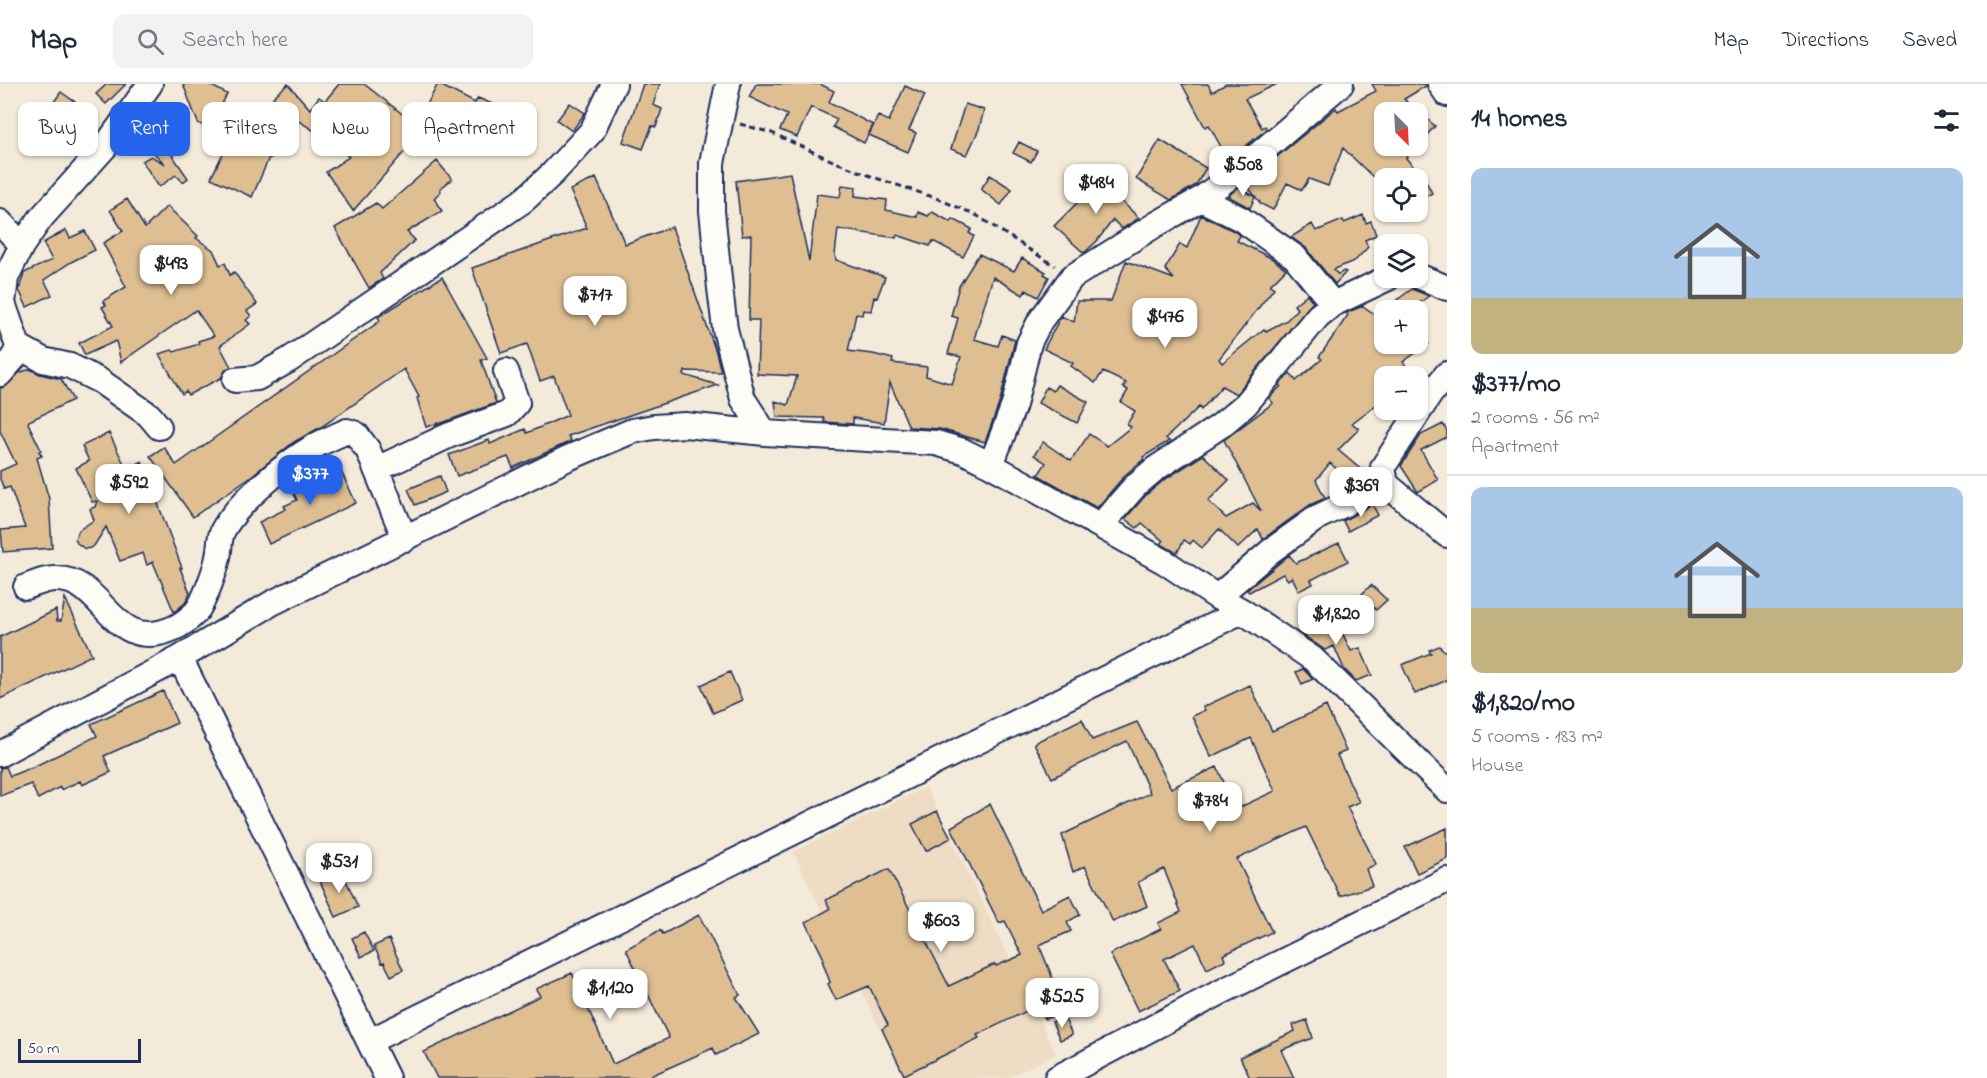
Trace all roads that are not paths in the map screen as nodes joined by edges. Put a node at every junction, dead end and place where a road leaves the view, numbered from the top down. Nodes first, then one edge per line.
1 (150, 84) edge
2 (614, 84) edge
3 (1341, 84) edge
4 (1440, 84) edge
5 (1447, 94) edge
6 (726, 95) edge
7 (1201, 199) junction
8 (0, 222) edge
9 (22, 245) junction
10 (1428, 280) edge
11 (1374, 285) edge
12 (1447, 288) edge
13 (1333, 304) junction
14 (18, 346) junction
15 (506, 371) dead end
16 (0, 374) edge
17 (1447, 374) edge
18 (235, 380) dead end
19 (159, 427) dead end
20 (765, 433) junction
21 (991, 465) junction
22 (377, 470) junction
23 (1384, 480) junction
24 (1101, 525) junction
25 (1447, 535) edge
26 (405, 539) junction
27 (26, 587) dead end
28 (1217, 597) junction
29 (1242, 611) junction
30 (180, 658) junction
31 (0, 754) edge
32 (1447, 790) edge
33 (1447, 880) edge
34 (370, 1041) junction
35 (387, 1078) edge
36 (1057, 1078) edge

1 - 9 street
2 - 18 street
3 - 7 street
4 - 5 street
6 - 20 street
7 - 13 street
7 - 21 street
8 - 9 street
9 - 14 street
10 - 12 street
11 - 13 street
13 - 24 street
14 - 16 street
14 - 19 street
15 - 22 street
17 - 23 street
20 - 21 street
20 - 26 street
21 - 24 street
22 - 26 street
22 - 27 street
23 - 25 street
23 - 28 street
24 - 28 street
26 - 30 street
28 - 29 street
29 - 32 street
29 - 34 street
30 - 31 street
30 - 34 street
33 - 36 street
34 - 35 street

